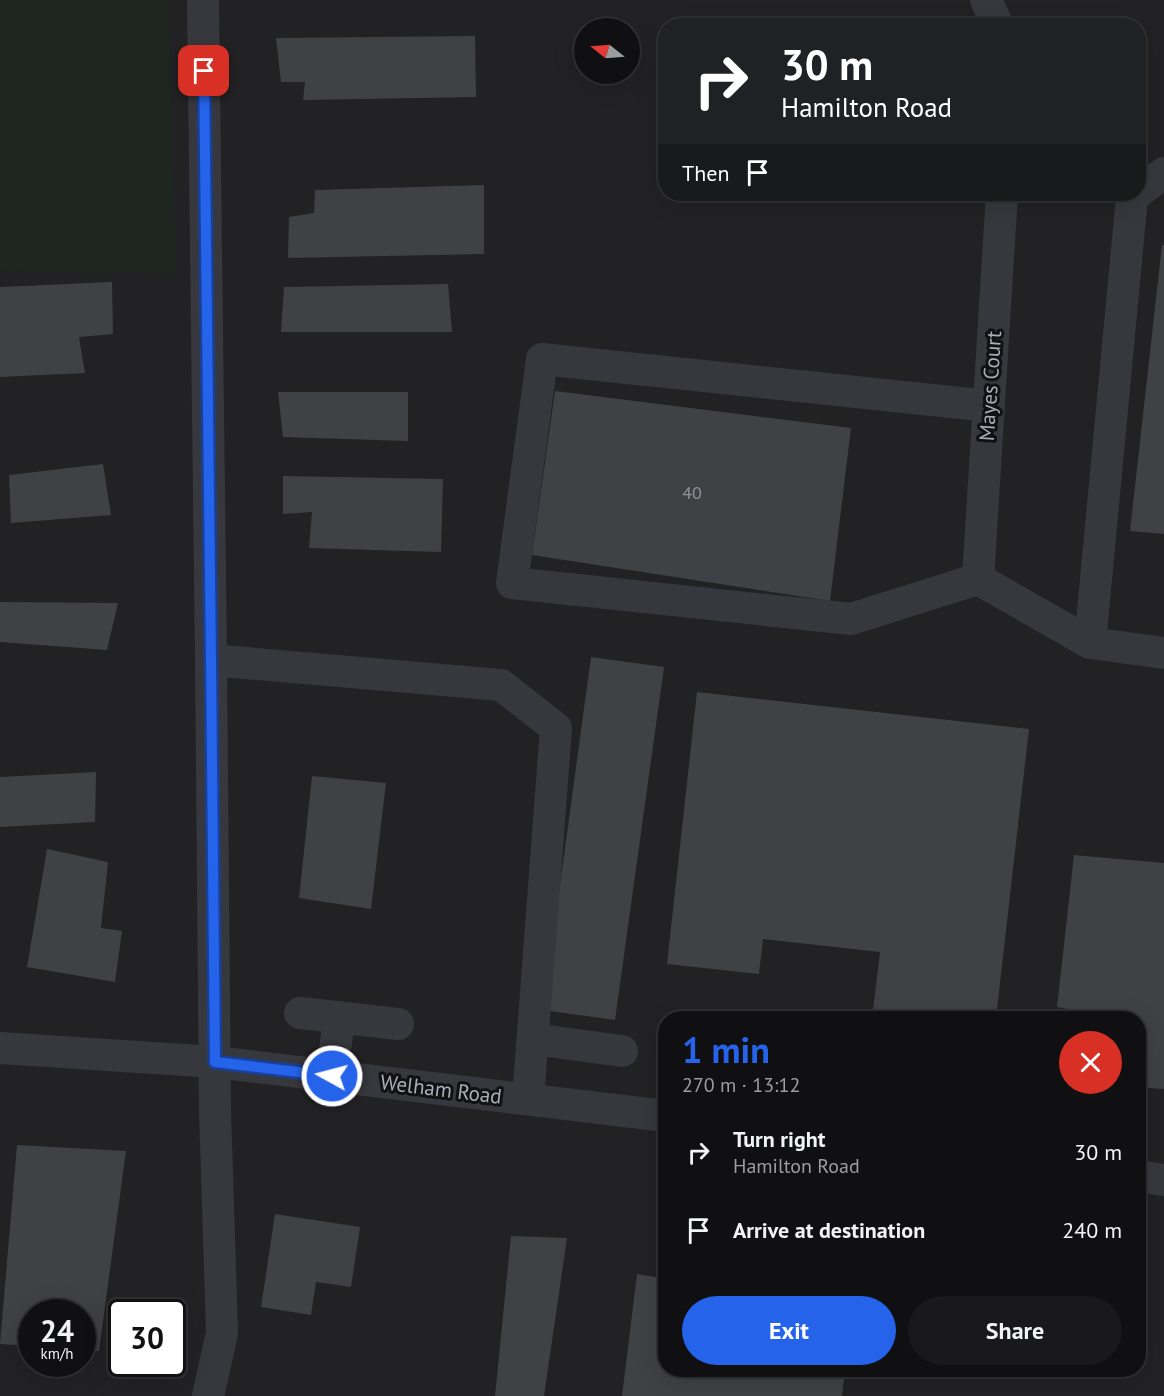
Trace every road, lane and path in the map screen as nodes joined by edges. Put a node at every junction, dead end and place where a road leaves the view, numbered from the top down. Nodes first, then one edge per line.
1 (203, 0) edge
2 (986, 0) edge
3 (994, 18) edge
4 (1164, 173) edge
5 (1146, 186) edge
6 (1002, 201) edge
7 (1132, 201) edge
8 (989, 406) junction
9 (978, 579) junction
10 (1090, 643) junction
11 (1164, 653) edge
12 (211, 660) junction
13 (300, 1013) dead end
14 (339, 1017) junction
15 (398, 1024) dead end
16 (533, 1039) junction
17 (1, 1051) edge
18 (622, 1051) dead end
19 (215, 1062) junction
20 (332, 1076) junction
21 (528, 1099) junction
22 (658, 1115) edge
23 (1146, 1177) edge
24 (1164, 1180) edge
25 (208, 1396) edge

1 - 12 street
2 - 3 street
4 - 5 street
6 - 8 street, Mayes Court
7 - 10 street
8 - 9 street, Mayes Court
8 - 9 street
9 - 10 street
10 - 11 street
12 - 16 street
12 - 19 street
13 - 14 street
14 - 15 street
14 - 20 street
16 - 18 street
16 - 21 street
17 - 19 street, Welham Road
19 - 20 street, Welham Road
19 - 25 street
20 - 21 street, Welham Road
21 - 22 street, Welham Road
23 - 24 street

